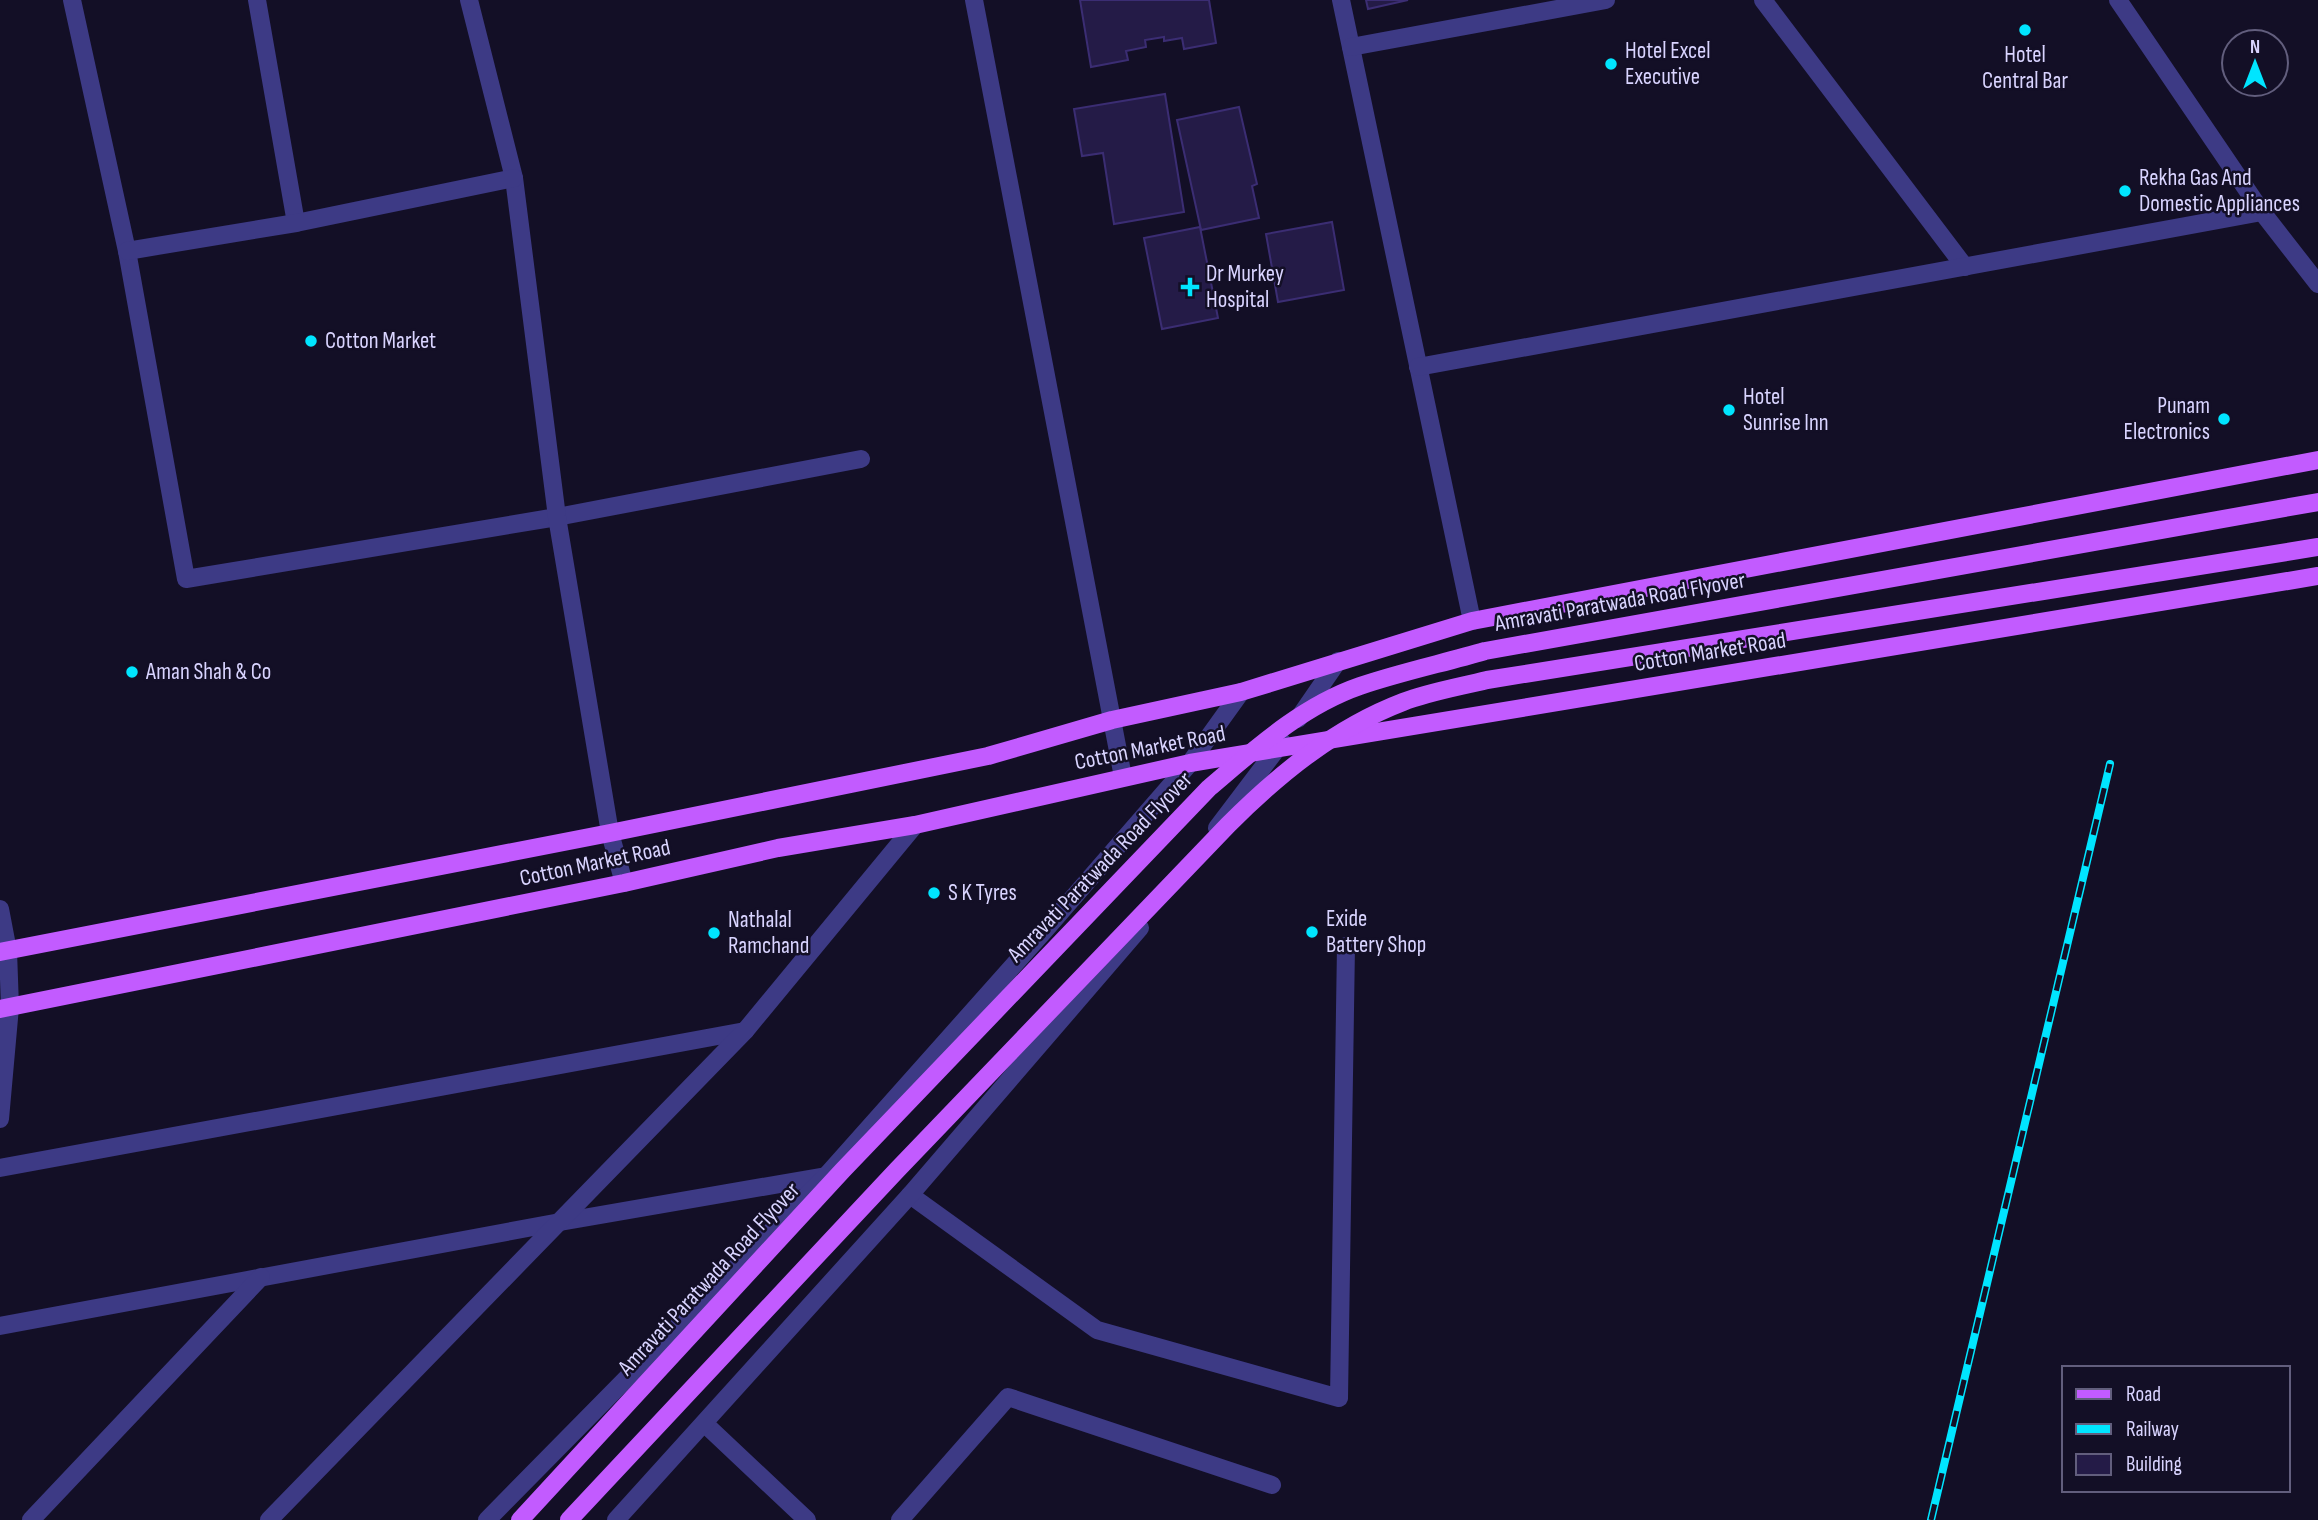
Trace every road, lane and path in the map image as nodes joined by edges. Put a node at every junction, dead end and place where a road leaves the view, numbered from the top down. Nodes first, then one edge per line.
1 (72, 0) edge
2 (257, 0) edge
3 (469, 0) edge
4 (974, 0) edge
5 (1341, 0) edge
6 (1606, 0) edge
7 (1763, 0) edge
8 (2118, 0) edge
9 (1351, 47) junction
10 (514, 178) junction
11 (2262, 212) junction
12 (296, 223) junction
13 (127, 251) junction
14 (1965, 267) junction
15 (2318, 284) edge
16 (1418, 367) junction
17 (861, 459) dead end
18 (2318, 460) edge
19 (2318, 502) edge
20 (557, 517) junction
21 (2318, 547) edge
22 (2318, 576) edge
23 (1472, 621) junction
24 (1338, 661) junction
25 (1241, 692) junction
26 (1112, 720) junction
27 (1276, 750) junction
28 (1190, 763) junction
29 (1124, 777) junction
30 (915, 825) junction
31 (610, 833) junction
32 (624, 883) junction
33 (0, 909) edge
34 (1346, 946) dead end
35 (4, 952) edge
36 (5, 1008) edge
37 (745, 1031) junction
38 (2, 1064) edge
39 (0, 1119) edge
40 (0, 1168) edge
41 (826, 1176) junction
42 (910, 1195) junction
43 (561, 1222) junction
44 (261, 1277) junction
45 (0, 1326) edge
46 (705, 1424) junction
47 (1272, 1485) dead end
48 (31, 1520) edge
49 (269, 1520) edge
50 (487, 1520) edge
51 (520, 1520) edge
52 (569, 1520) edge
53 (616, 1520) edge
54 (807, 1520) edge
55 (900, 1520) edge

1 - 13 street
2 - 12 street
3 - 10 street
4 - 26 street
5 - 9 street
6 - 9 street
7 - 14 street
8 - 11 street
9 - 16 street
10 - 12 street
10 - 20 street
11 - 14 street
11 - 15 street
12 - 13 street
13 - 20 street
14 - 16 street
16 - 23 street
17 - 20 street
18 - 23 main road, Cotton Market Road
19 - 51 main road, Amravati Paratwada Road Flyover
20 - 31 street
21 - 52 main road
22 - 27 main road, Cotton Market Road
23 - 24 main road, Cotton Market Road
24 - 25 main road, Cotton Market Road
24 - 27 street
25 - 26 main road, Cotton Market Road
25 - 28 street
26 - 29 street
26 - 31 main road, Cotton Market Road
27 - 28 main road, Cotton Market Road
27 - 42 street
28 - 29 main road, Cotton Market Road
28 - 41 street
29 - 30 main road, Cotton Market Road
30 - 32 main road, Cotton Market Road
30 - 37 street
31 - 32 street
31 - 35 main road, Cotton Market Road
32 - 36 main road, Cotton Market Road
33 - 35 street
34 - 42 street
35 - 36 street
36 - 38 street
37 - 40 street
37 - 43 street
38 - 39 street
41 - 43 street
41 - 50 street
42 - 46 street
43 - 44 street
43 - 49 street
44 - 45 street
44 - 48 street
46 - 53 street
46 - 54 street
47 - 55 street

